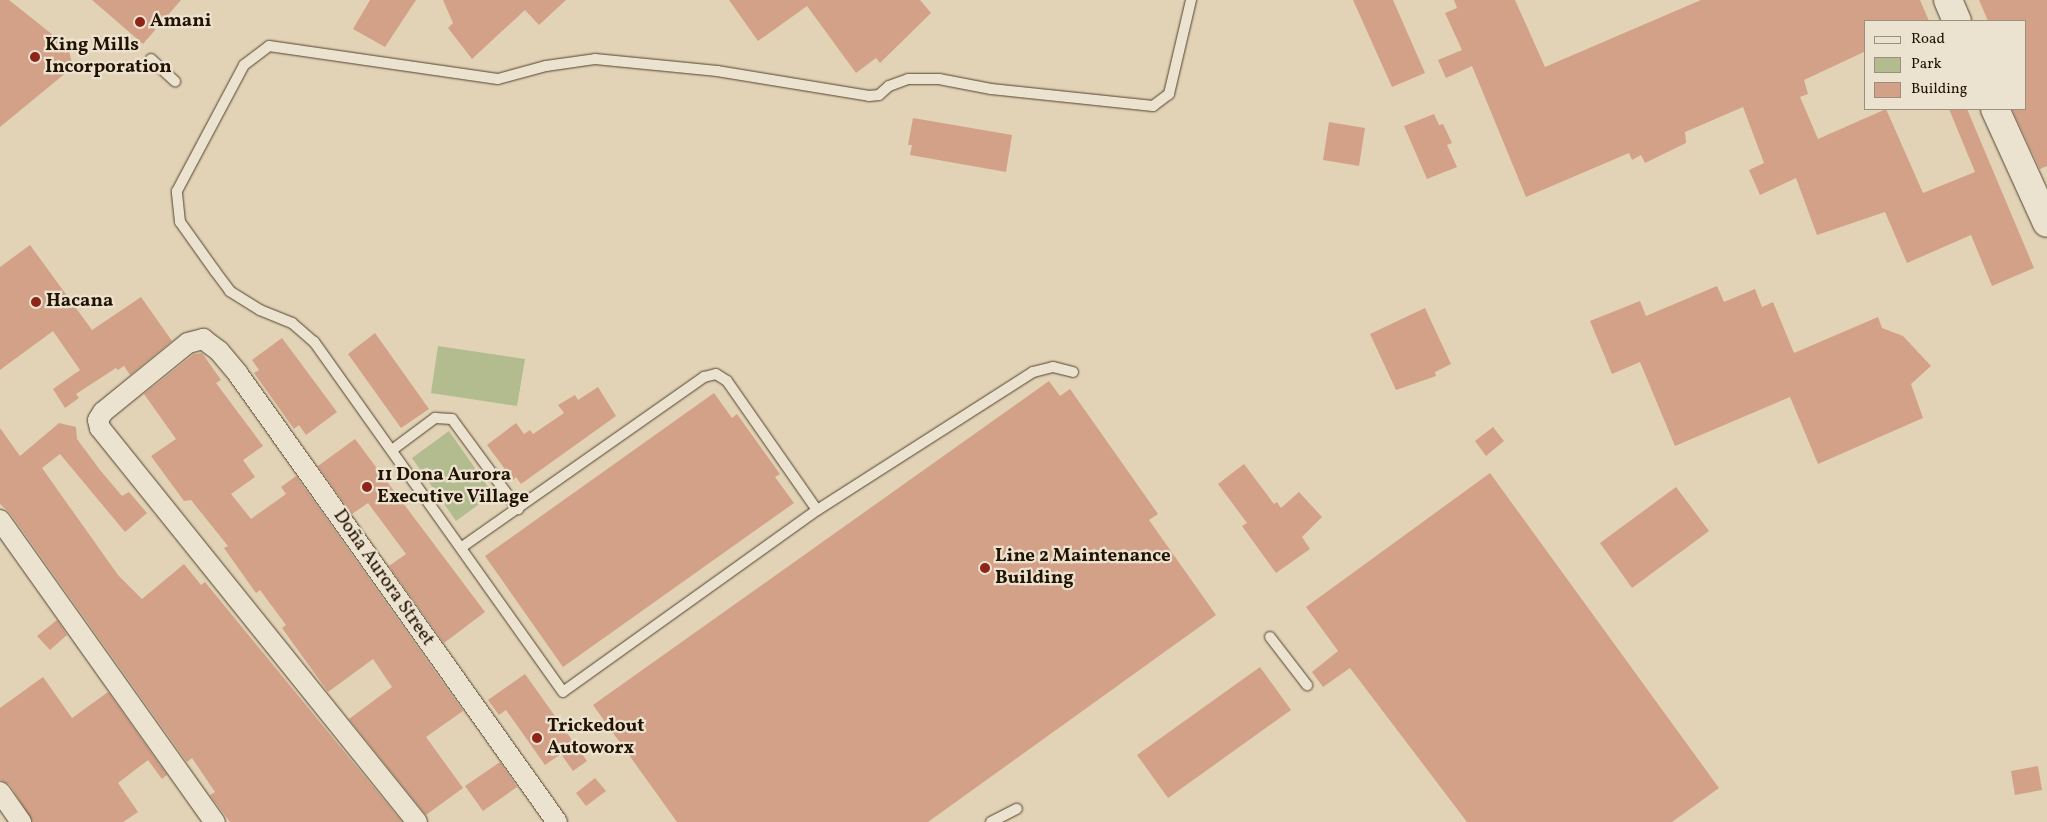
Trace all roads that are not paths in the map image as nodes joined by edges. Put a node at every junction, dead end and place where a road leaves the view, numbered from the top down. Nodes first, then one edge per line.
1 (1191, 0) edge
2 (1948, 0) edge
3 (1957, 20) edge
4 (152, 60) dead end
5 (175, 81) dead end
6 (1995, 110) edge
7 (2047, 223) edge
8 (1073, 372) dead end
9 (392, 450) junction
10 (518, 510) junction
11 (817, 510) junction
12 (0, 520) edge
13 (462, 547) junction
14 (1270, 637) dead end
15 (1308, 685) dead end
16 (0, 792) edge
17 (1017, 809) dead end
18 (21, 822) edge
19 (214, 822) edge
20 (417, 822) edge
21 (557, 822) edge
22 (990, 822) edge

1 - 9 lane
2 - 3 street
4 - 5 lane
6 - 7 street
8 - 11 lane
9 - 10 lane
9 - 13 lane
10 - 11 lane
10 - 13 lane
11 - 13 lane
12 - 19 street
14 - 15 lane
16 - 18 street
17 - 22 lane
20 - 21 street, Doña Aurora Street

